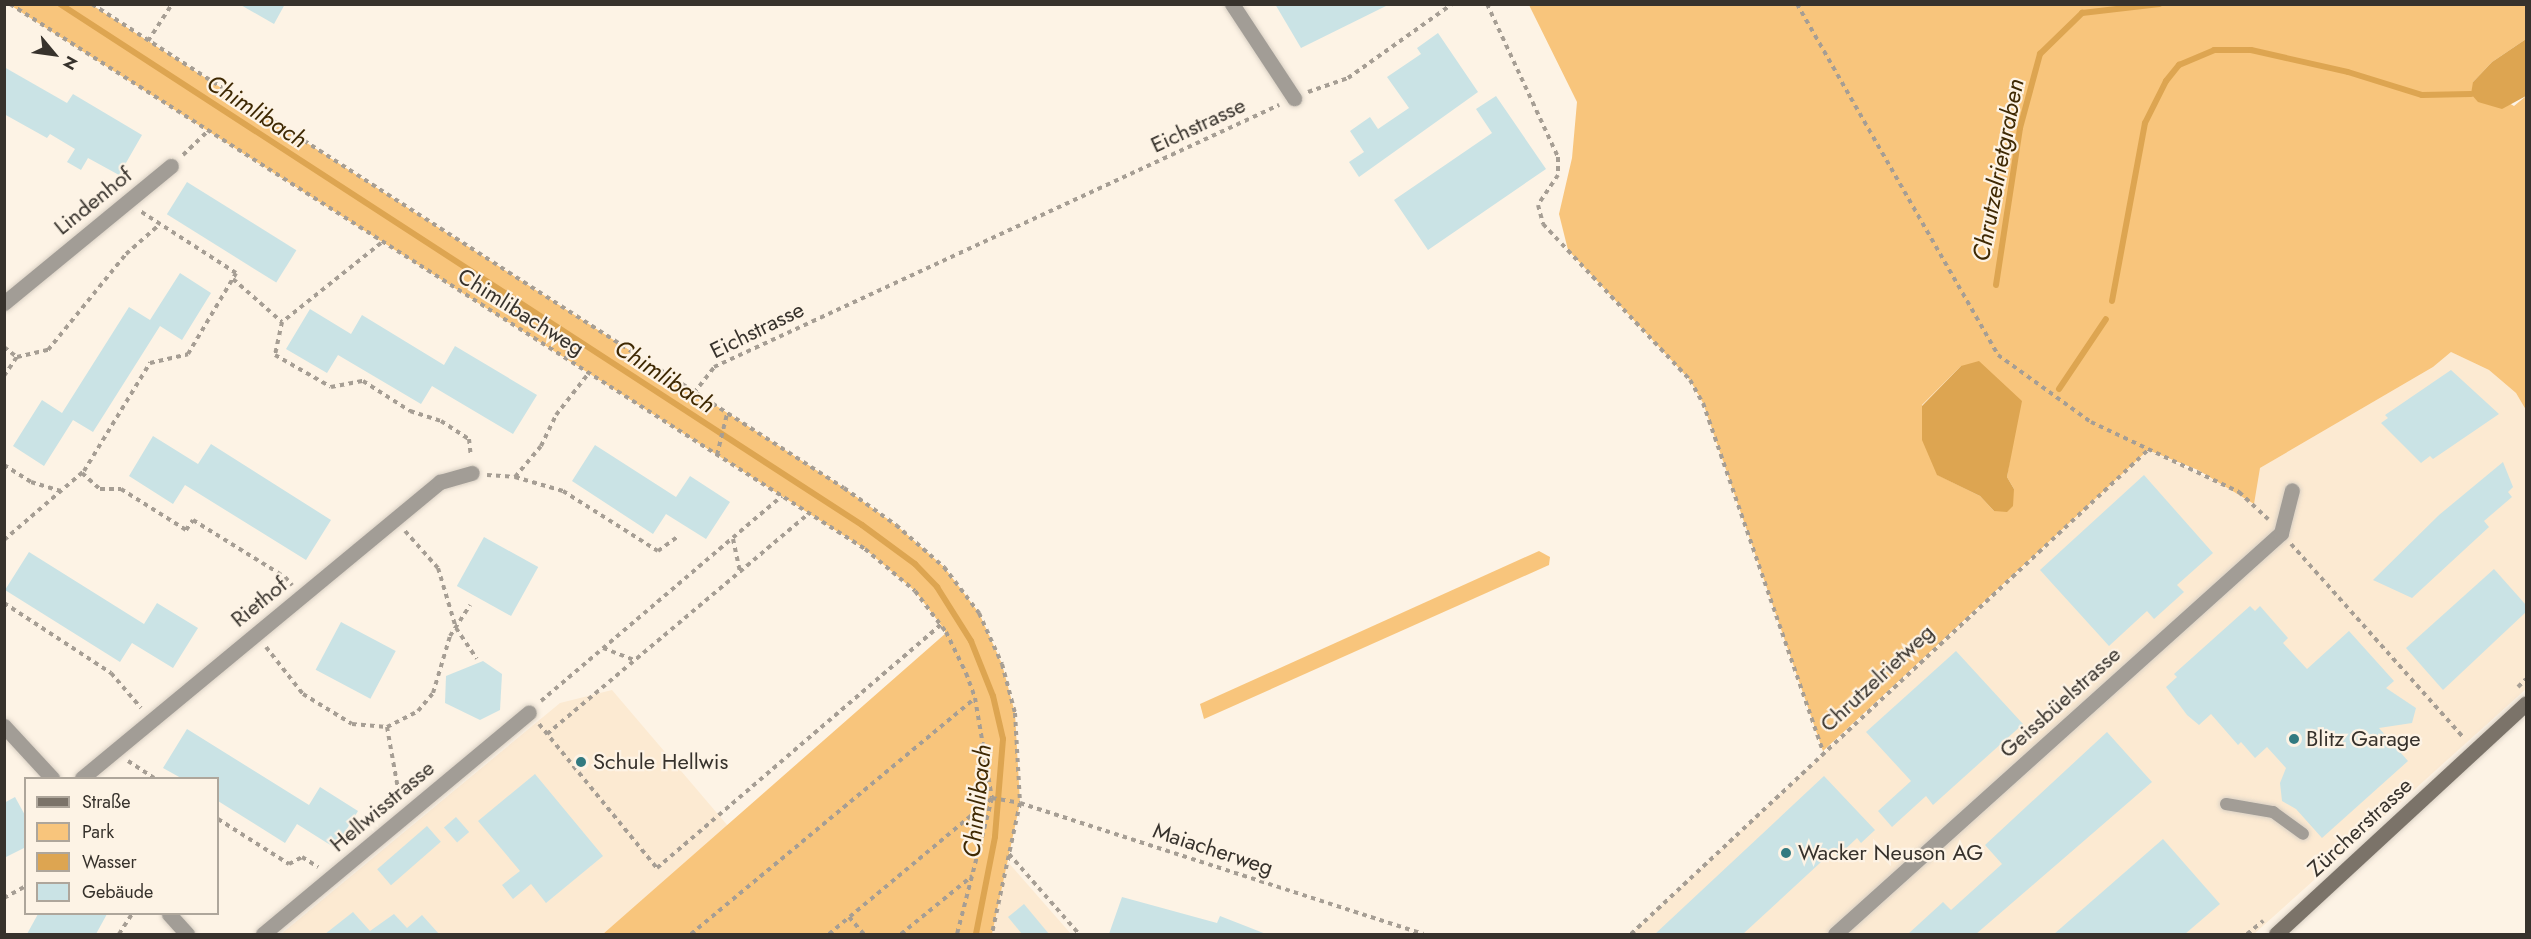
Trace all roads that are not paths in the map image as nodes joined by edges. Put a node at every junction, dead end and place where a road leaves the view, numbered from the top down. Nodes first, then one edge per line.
1 (1232, 4) edge
2 (1294, 98) road end
3 (171, 166) road end
4 (4, 303) edge
5 (472, 473) road end
6 (2292, 490) dead end
7 (2526, 703) edge
8 (529, 712) road end
9 (4, 726) edge
10 (51, 777) edge
11 (83, 777) edge
12 (2226, 804) dead end
13 (2303, 834) dead end
14 (169, 915) edge
15 (187, 934) edge
16 (263, 934) edge
17 (1835, 934) edge
18 (2276, 934) edge

1 - 2 street
3 - 4 street, Lindenhof
5 - 11 street, Riethof
6 - 17 street, Geissbüelstrasse
7 - 18 main road, Zürcherstrasse
8 - 16 street, Hellwisstrasse
9 - 10 street
12 - 13 lane
14 - 15 street

